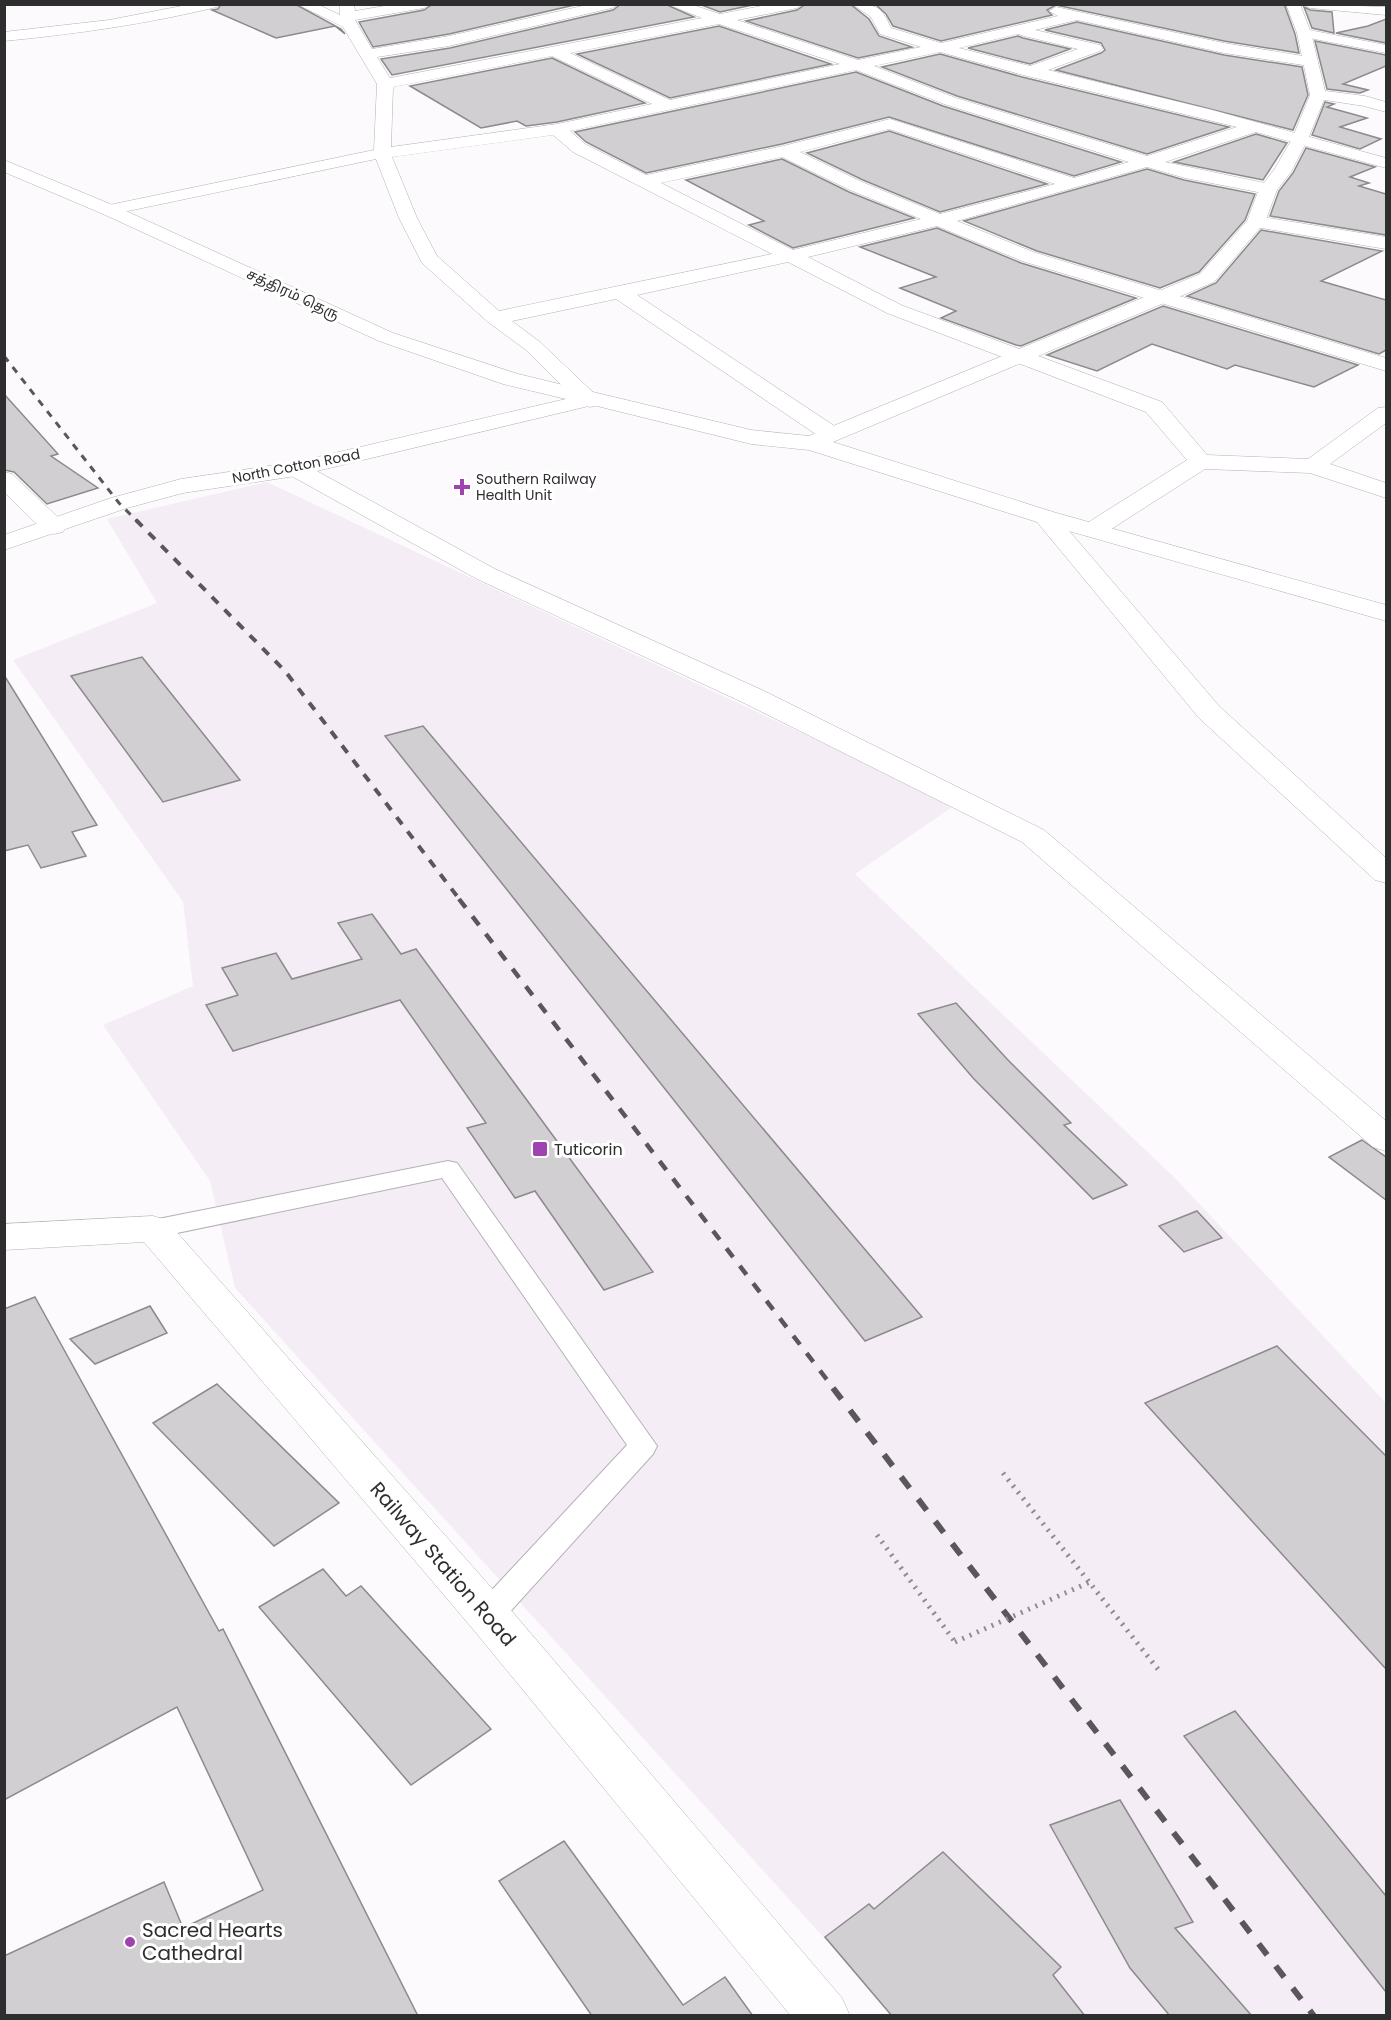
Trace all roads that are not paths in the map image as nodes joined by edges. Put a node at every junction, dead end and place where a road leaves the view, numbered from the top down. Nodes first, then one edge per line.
1 (212, 4) edge
2 (304, 4) edge
3 (424, 4) edge
4 (612, 4) edge
5 (674, 4) edge
6 (797, 4) edge
7 (860, 4) edge
8 (1293, 4) edge
9 (1310, 4) edge
10 (1041, 7) dead end
11 (524, 8) dead end
12 (1386, 11) edge
13 (348, 15) edge
14 (1076, 16) junction
15 (557, 18) junction
16 (720, 20) junction
17 (1012, 29) junction
18 (1304, 33) junction
19 (4, 37) edge
20 (941, 47) junction
21 (1386, 49) edge
22 (556, 52) junction
23 (369, 54) junction
24 (1310, 61) junction
25 (858, 65) junction
26 (1029, 72) junction
27 (385, 84) junction
28 (1318, 95) junction
29 (669, 106) junction
30 (1386, 107) edge
31 (1254, 127) junction
32 (557, 129) junction
33 (1300, 139) junction
34 (784, 151) junction
35 (382, 153) junction
36 (1146, 161) junction
37 (1386, 163) edge
38 (4, 165) edge
39 (644, 181) junction
40 (1074, 184) junction
41 (1268, 189) junction
42 (109, 210) junction
43 (935, 220) junction
44 (1256, 222) junction
45 (1386, 243) edge
46 (788, 257) junction
47 (620, 293) junction
48 (1166, 297) junction
49 (495, 318) junction
50 (1019, 354) junction
51 (1386, 365) edge
52 (590, 400) junction
53 (1386, 412) edge
54 (821, 439) junction
55 (1200, 462) junction
56 (1313, 466) junction
57 (296, 469) junction
58 (4, 479) edge
59 (1386, 491) edge
60 (1045, 517) junction
61 (54, 527) junction
62 (1093, 530) junction
63 (4, 543) edge
64 (1386, 613) edge
65 (1386, 874) edge
66 (1386, 1139) edge
67 (153, 1229) junction
68 (4, 1237) edge
69 (488, 1615) junction
70 (824, 2016) edge

1 - 19 street
2 - 13 street
3 - 13 street
4 - 15 street
5 - 16 street
6 - 16 street
7 - 20 street
8 - 18 street
9 - 12 street
10 - 14 street
11 - 15 street
13 - 23 street
14 - 17 street
14 - 24 street
15 - 23 street
16 - 22 street
16 - 25 street
17 - 20 street
17 - 26 street
18 - 21 street
18 - 24 street
20 - 25 street
20 - 26 street
22 - 27 street
22 - 29 street
23 - 27 street
24 - 28 street
25 - 29 street
25 - 36 street
26 - 31 street
27 - 35 street
28 - 30 street
28 - 33 street
29 - 32 street
31 - 33 street
31 - 36 street
32 - 35 street
32 - 39 street
33 - 37 street
33 - 41 street
34 - 39 street
34 - 40 street
34 - 43 street
35 - 42 street
35 - 49 street
36 - 40 street
36 - 41 street
38 - 42 street, சத்திரம் தெரு
39 - 46 street
40 - 43 street
41 - 44 street
42 - 52 street, சத்திரம் தெரு
43 - 46 street
43 - 48 street
44 - 45 street
44 - 48 street
46 - 47 street
46 - 50 street
47 - 49 street
47 - 54 street
48 - 50 street
48 - 51 street
49 - 52 street
50 - 54 street
50 - 55 street
52 - 54 street, சத்திரம் தெரு
52 - 57 street, North Cotton Road
53 - 56 street
54 - 60 street
55 - 56 street
55 - 62 street
56 - 59 street
57 - 61 street, North Cotton Road
57 - 66 street
58 - 61 street
60 - 62 street
60 - 65 street
61 - 63 street, North Cotton Road
62 - 64 street
67 - 68 street
67 - 69 street, Railway Station Road
67 - 69 lane
69 - 70 street, Railway Station Road

